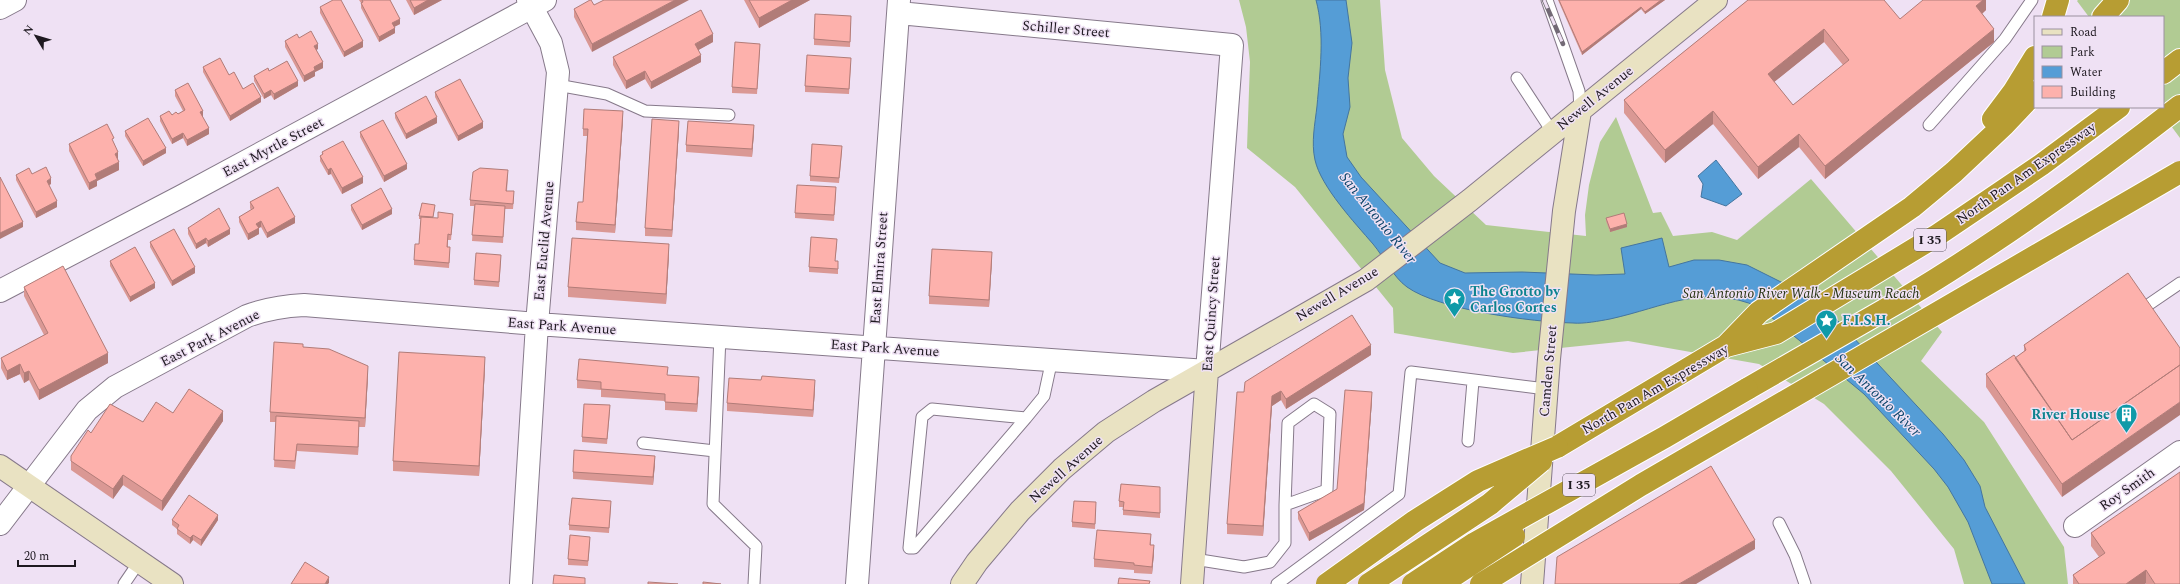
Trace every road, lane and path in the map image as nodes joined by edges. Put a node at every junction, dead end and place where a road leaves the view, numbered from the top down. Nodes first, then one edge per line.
1 (16, 0) edge
2 (1547, 0) edge
3 (1716, 0) edge
4 (2032, 0) edge
5 (2058, 0) edge
6 (2118, 0) edge
7 (535, 2) edge
8 (899, 6) edge
9 (0, 8) edge
10 (2053, 16) edge
11 (2104, 16) edge
12 (1232, 44) joint
13 (2034, 59) edge
14 (2180, 60) edge
15 (2164, 72) edge
16 (1517, 78) dead end
17 (557, 85) junction
18 (2034, 93) edge
19 (2180, 106) edge
20 (2118, 108) edge
21 (1580, 111) junction
22 (729, 115) dead end
23 (1929, 125) dead end
24 (1553, 133) junction
25 (2180, 172) edge
26 (2180, 187) edge
27 (1878, 230) junction
28 (2180, 283) edge
29 (0, 291) edge
30 (2145, 307) edge
31 (537, 324) junction
32 (720, 336) junction
33 (1726, 346) junction
34 (873, 348) junction
35 (1052, 359) junction
36 (1207, 371) junction
37 (1473, 381) junction
38 (1546, 389) junction
39 (1026, 418) junction
40 (1666, 437) junction
41 (1468, 441) dead end
42 (643, 443) dead end
43 (1557, 447) junction
44 (716, 451) junction
45 (2180, 452) edge
46 (0, 466) edge
47 (29, 487) junction
48 (1285, 505) junction
49 (1779, 523) dead end
50 (0, 524) edge
51 (2075, 526) dead end
52 (1194, 559) junction
53 (139, 562) junction
54 (124, 584) edge
55 (172, 584) edge
56 (521, 584) edge
57 (754, 584) edge
58 (856, 584) edge
59 (962, 584) edge
60 (1192, 584) edge
61 (1277, 584) edge
62 (1327, 584) edge
63 (1369, 584) edge
64 (1413, 584) edge
65 (1441, 584) edge
66 (1481, 584) edge
67 (1532, 584) edge
68 (1805, 584) edge

1 - 9 street
2 - 21 lane
3 - 21 main road, Newell Avenue
4 - 23 lane
5 - 10 highway
6 - 11 highway
7 - 17 street, East Euclid Avenue
7 - 29 street, East Myrtle Street
8 - 12 street, Schiller Street
8 - 34 street, East Elmira Street
12 - 36 street, East Quincy Street
13 - 27 highway
14 - 15 highway
16 - 24 lane
17 - 22 lane
17 - 31 street, East Euclid Avenue
18 - 27 highway
19 - 40 highway, I 35, bridge
20 - 33 highway, North Pan Am Expressway / I 35
21 - 24 main road, Newell Avenue
21 - 38 main road, Camden Street
24 - 36 main road, Newell Avenue
25 - 66 highway, bridge
26 - 66 highway, bridge
27 - 33 highway
28 - 30 lane
31 - 32 street, East Park Avenue
31 - 47 street, East Park Avenue
31 - 56 street, East Euclid Avenue
32 - 34 street, East Park Avenue
32 - 44 lane
33 - 43 highway, North Pan Am Expressway / I 35
34 - 35 street, East Park Avenue
34 - 58 street, East Elmira Street
35 - 36 street, East Park Avenue
35 - 39 lane
36 - 52 main road, East Quincy Street
36 - 59 main road, Newell Avenue
37 - 38 lane
37 - 41 lane
37 - 61 lane
38 - 67 main road, Camden Street
39 - 39 lane
40 - 64 highway, I 35, bridge
40 - 65 highway, bridge
42 - 44 lane
43 - 62 highway, North Pan Am Expressway / I 35, bridge
43 - 63 highway, North Pan Am Expressway / I 35, bridge
44 - 57 lane
45 - 51 street, Roy Smith
46 - 47 main road
47 - 50 street, East Park Avenue
47 - 53 main road
48 - 48 lane
48 - 52 lane
49 - 68 lane
52 - 60 main road, East Quincy Street
53 - 54 lane
53 - 55 main road

